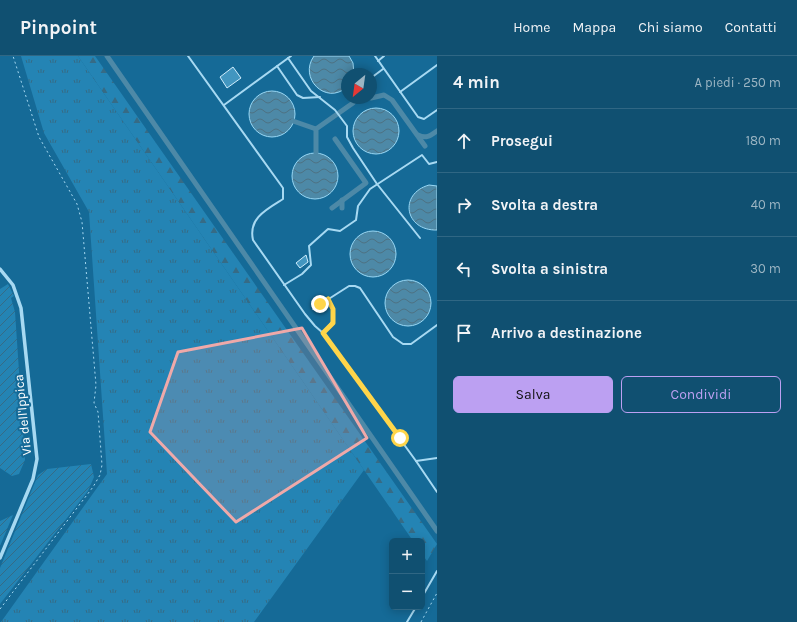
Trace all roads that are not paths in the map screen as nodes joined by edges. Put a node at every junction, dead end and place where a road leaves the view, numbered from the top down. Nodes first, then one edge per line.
1 (188, 56) edge
2 (291, 56) edge
3 (375, 56) edge
4 (384, 56) edge
5 (288, 58) junction
6 (378, 61) junction
7 (437, 65) edge
8 (277, 66) junction
9 (383, 69) junction
10 (377, 74) edge
11 (400, 92) junction
12 (321, 97) junction
13 (224, 105) junction
14 (437, 110) edge
15 (437, 162) edge
16 (377, 184) junction
17 (420, 238) dead end
18 (0, 270) edge
19 (284, 285) junction
20 (328, 299) junction
21 (313, 309) dead end
22 (437, 325) edge
23 (323, 333) junction
24 (437, 458) edge
25 (416, 461) junction
26 (437, 492) edge
27 (0, 558) edge
28 (437, 571) edge
29 (425, 592) edge
30 (414, 610) edge
31 (407, 622) edge

1 - 13 lane
2 - 5 lane
3 - 6 lane
4 - 6 lane
5 - 8 lane
5 - 12 lane
6 - 9 lane
7 - 11 lane
8 - 12 lane
8 - 13 lane
9 - 10 lane
9 - 11 lane
11 - 14 lane
12 - 16 lane
13 - 19 lane
15 - 16 lane
16 - 17 lane
16 - 19 lane
18 - 27 street, Via dell'Ippica
19 - 23 lane
20 - 21 lane
20 - 22 lane
20 - 23 lane
23 - 25 lane
24 - 25 lane
25 - 26 lane
28 - 29 lane
30 - 31 lane

